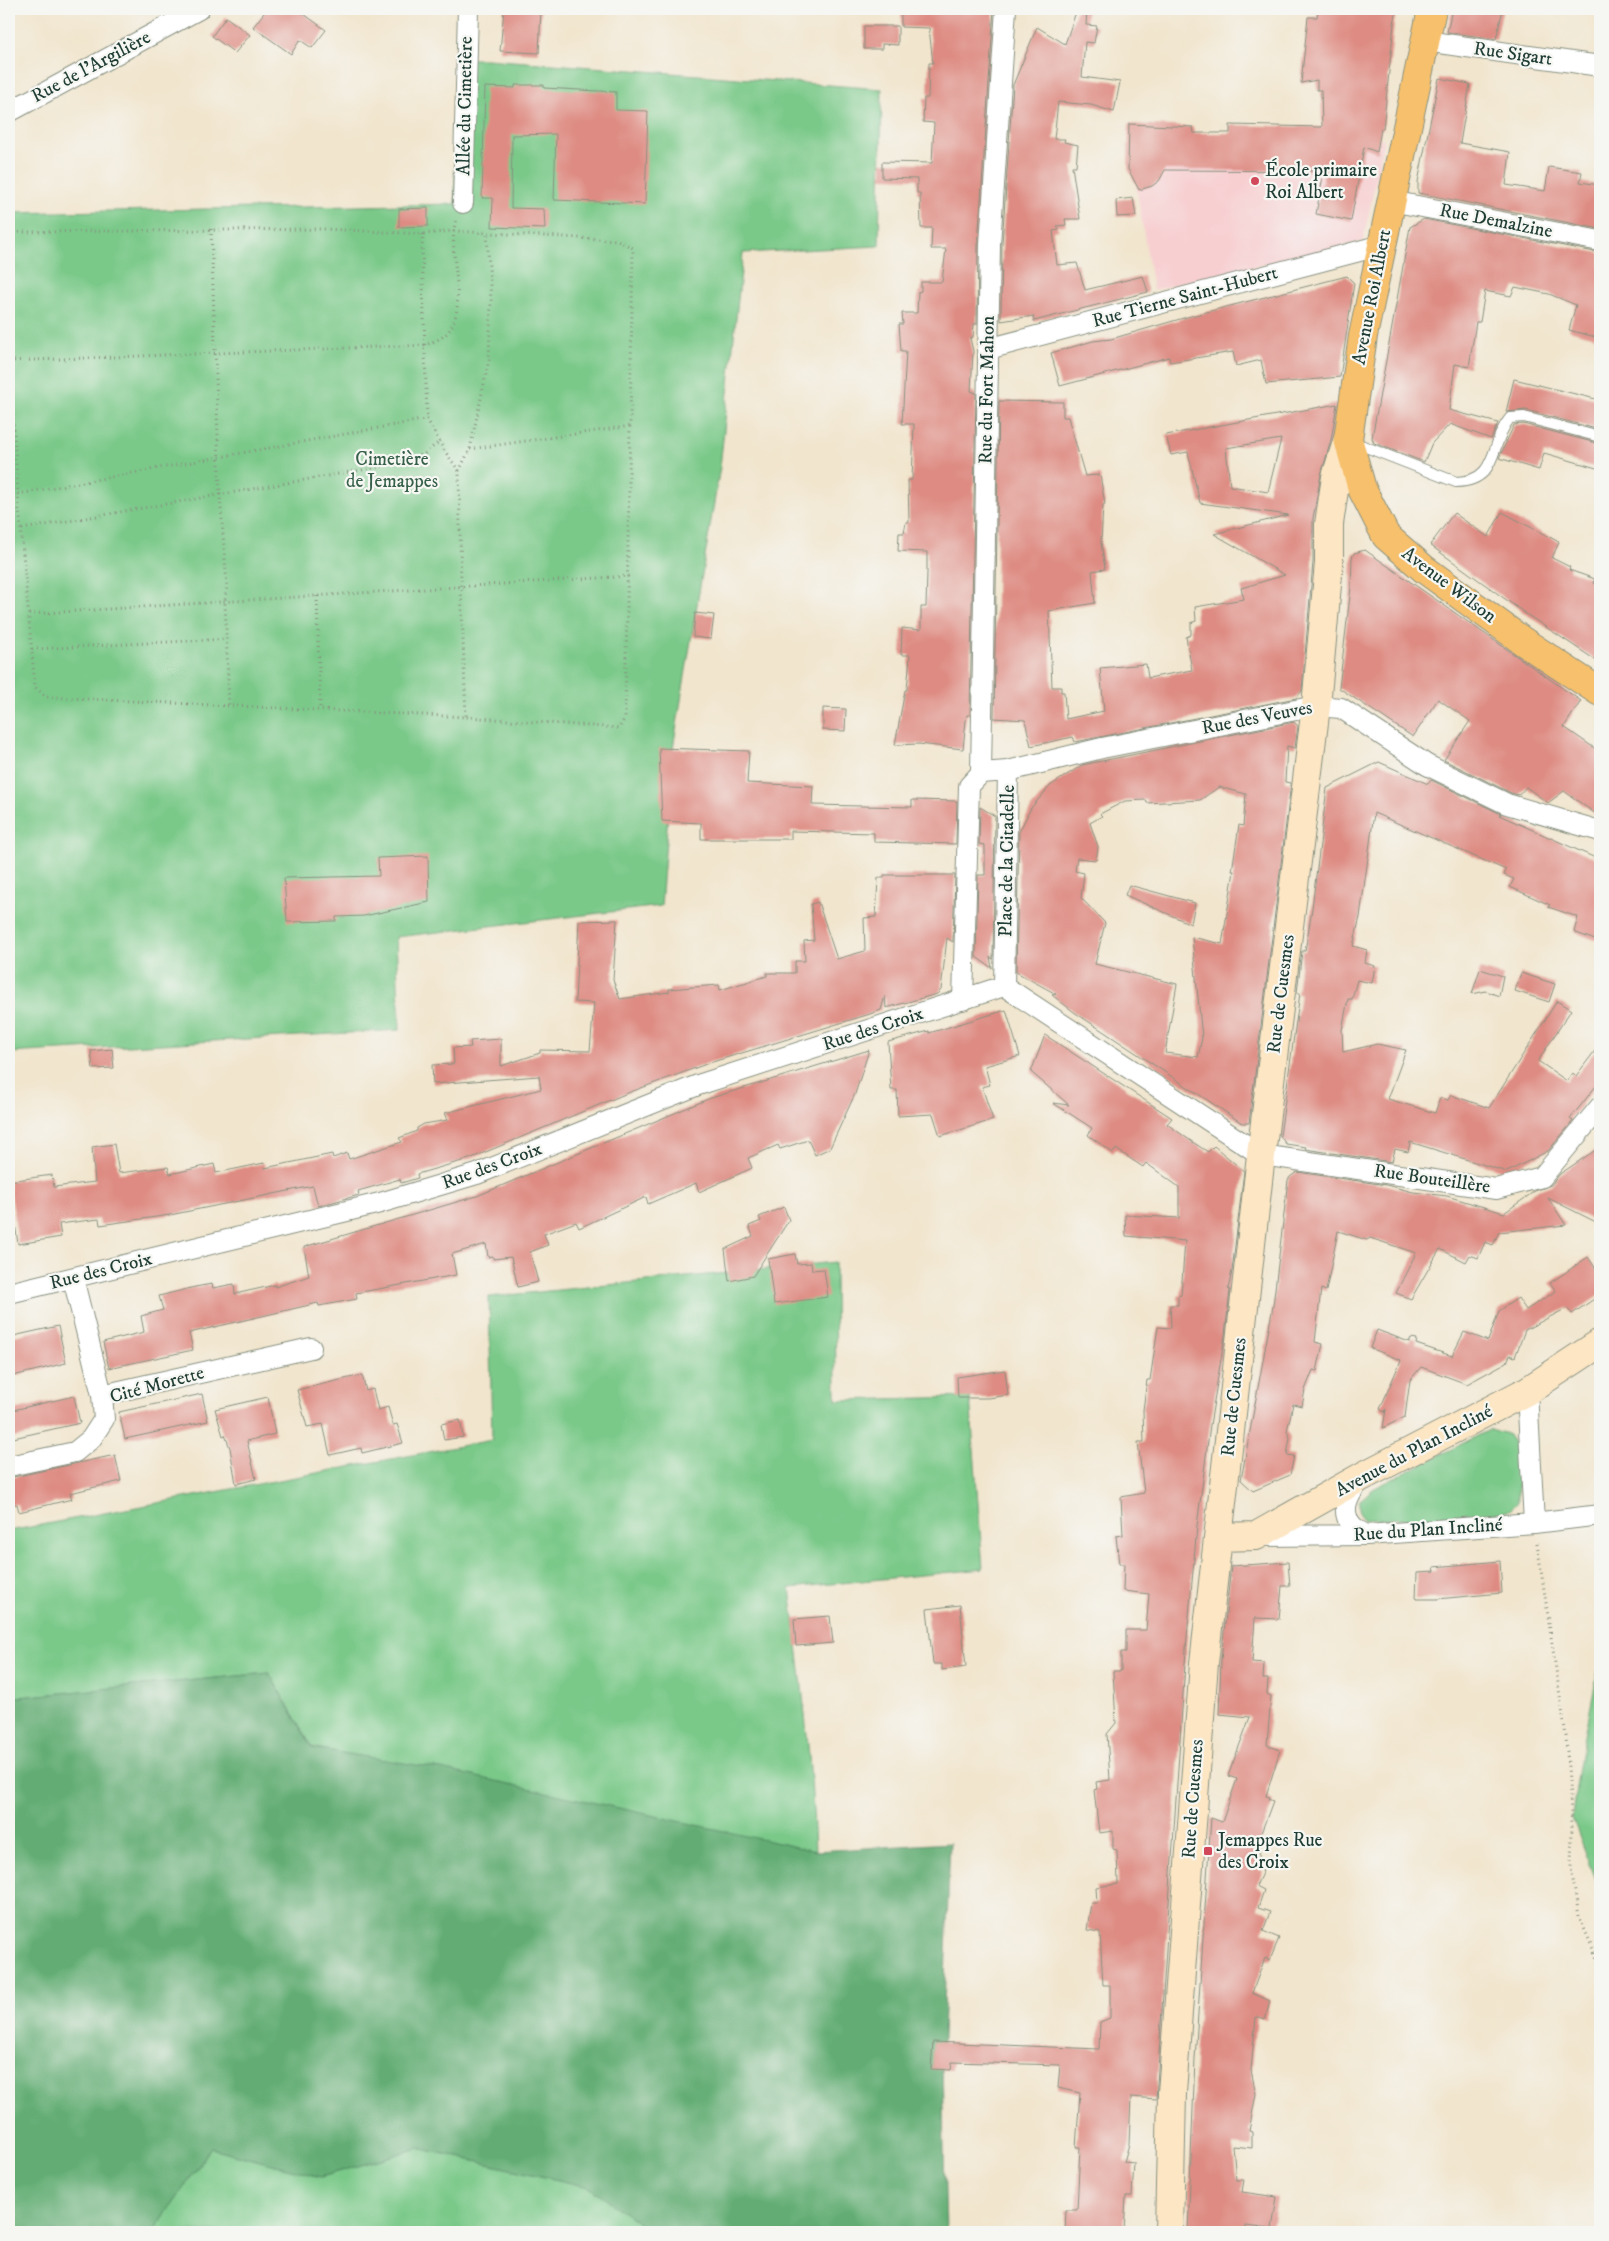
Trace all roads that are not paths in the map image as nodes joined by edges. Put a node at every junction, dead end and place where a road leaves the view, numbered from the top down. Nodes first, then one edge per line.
1 (199, 9) edge
2 (468, 9) edge
3 (1006, 9) edge
4 (1432, 9) edge
5 (1425, 41) junction
6 (1600, 66) edge
7 (9, 112) edge
8 (1391, 201) junction
9 (463, 204) road end
10 (1600, 241) edge
11 (1382, 245) junction
12 (988, 350) junction
13 (1600, 437) edge
14 (1348, 439) junction
15 (1600, 692) edge
16 (1316, 706) junction
17 (1008, 771) junction
18 (982, 773) junction
19 (1600, 831) edge
20 (1004, 986) junction
21 (963, 1000) junction
22 (1600, 1107) edge
23 (1261, 1155) junction
24 (73, 1278) junction
25 (9, 1293) edge
26 (1600, 1343) edge
27 (311, 1348) dead end
28 (1527, 1392) junction
29 (102, 1395) junction
30 (9, 1466) edge
31 (1363, 1476) junction
32 (1600, 1515) edge
33 (1534, 1523) junction
34 (1256, 1536) junction
35 (1366, 1536) junction
36 (1219, 1537) junction
37 (1169, 2232) edge

1 - 7 street, Rue de l'Argilière
2 - 9 street, Allée du Cimetière
3 - 12 street, Rue du Fort Mahon
4 - 5 main road, Avenue Roi Albert
5 - 6 street, Rue Sigart
5 - 8 main road, Avenue Roi Albert
8 - 10 street, Rue Demalzine
8 - 11 main road, Avenue Roi Albert
11 - 12 street, Rue Tierne Saint-Hubert
11 - 14 main road, Avenue Roi Albert
12 - 18 street, Rue du Fort Mahon
13 - 14 lane
14 - 15 main road, Avenue Wilson
14 - 16 street, Rue de Cuesmes
16 - 17 street, Rue des Veuves
16 - 19 street, Rue des Veuves
16 - 23 street, Rue de Cuesmes
17 - 18 street, Place de la Citadelle
17 - 20 street, Place de la Citadelle
18 - 21 street, Place de la Citadelle
20 - 21 street
20 - 23 street
21 - 24 street, Rue des Croix
22 - 23 street, Rue Bouteillère
23 - 36 street, Rue de Cuesmes
24 - 25 street, Rue des Croix
24 - 29 street
26 - 28 street, Avenue du Plan Incliné
27 - 29 street, Cité Morette
28 - 31 street, Avenue du Plan Incliné
28 - 33 street
29 - 30 street, Cité Morette
31 - 34 street, Avenue du Plan Incliné
31 - 35 street
32 - 33 street, Rue du Plan Incliné
33 - 35 street, Rue du Plan Incliné
34 - 35 street, Rue du Plan Incliné
34 - 36 street, Avenue du Plan Incliné
36 - 37 street, Rue de Cuesmes

